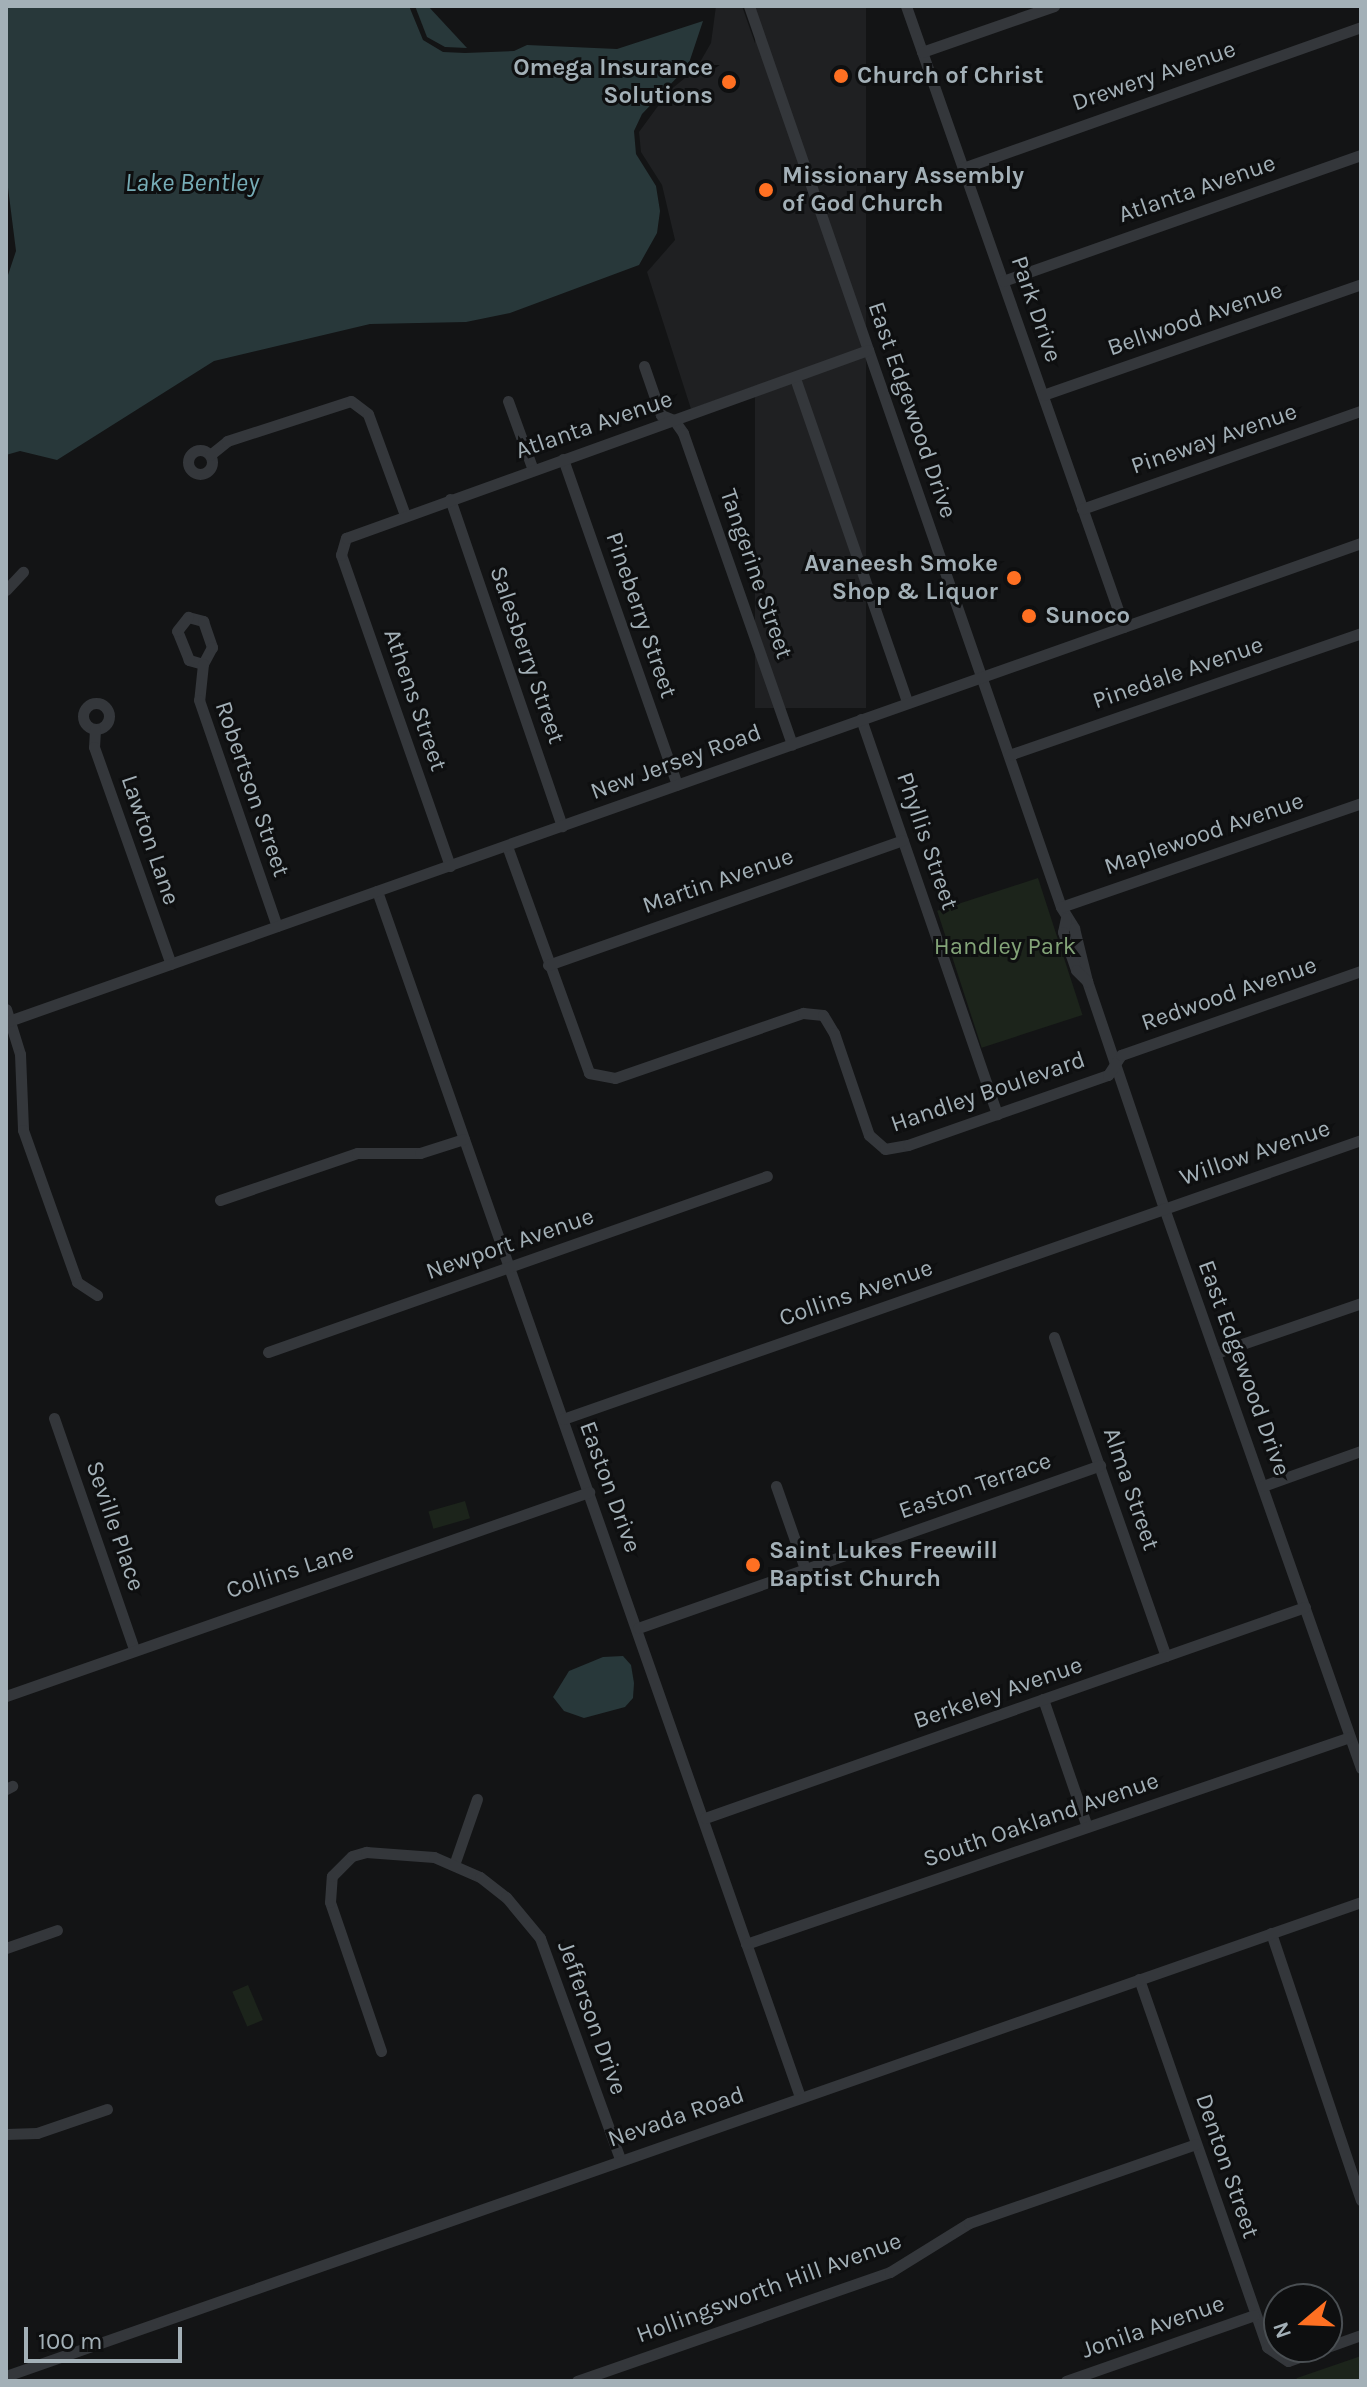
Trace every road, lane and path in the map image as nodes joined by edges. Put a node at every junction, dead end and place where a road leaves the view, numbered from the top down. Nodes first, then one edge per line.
1 (749, 6) edge
2 (906, 6) edge
3 (1054, 6) edge
4 (1361, 27) edge
5 (922, 52) junction
6 (1361, 155) edge
7 (963, 168) junction
8 (1003, 281) junction
9 (1361, 284) edge
10 (868, 350) junction
11 (644, 366) dead end
12 (795, 378) junction
13 (1043, 395) junction
14 (508, 401) dead end
15 (1361, 411) edge
16 (674, 420) junction
17 (210, 455) dead end
18 (563, 459) junction
19 (533, 470) junction
20 (450, 499) junction
21 (1082, 509) junction
22 (405, 515) junction
23 (1361, 543) edge
24 (341, 549) joint
25 (23, 572) dead end
26 (6, 590) edge
27 (1124, 627) junction
28 (1361, 633) edge
29 (203, 664) dead end
30 (982, 676) junction
31 (907, 701) junction
32 (861, 719) junction
33 (95, 729) dead end
34 (792, 744) junction
35 (1009, 755) junction
36 (677, 785) junction
37 (1361, 803) edge
38 (562, 826) junction
39 (903, 840) junction
40 (507, 846) junction
41 (450, 866) junction
42 (377, 891) junction
43 (1063, 913) junction
44 (277, 926) junction
45 (171, 964) junction
46 (548, 965) junction
47 (1361, 971) edge
48 (8, 1017) edge
49 (1116, 1063) junction
50 (997, 1114) junction
51 (464, 1139) junction
52 (1361, 1140) edge
53 (767, 1176) dead end
54 (220, 1200) dead end
55 (1164, 1208) junction
56 (510, 1267) junction
57 (97, 1295) dead end
58 (1361, 1303) edge
59 (1054, 1337) dead end
60 (268, 1352) dead end
61 (1216, 1353) junction
62 (54, 1418) dead end
63 (563, 1419) junction
64 (1361, 1451) edge
65 (1100, 1465) junction
66 (776, 1486) dead end
67 (1263, 1486) junction
68 (589, 1492) junction
69 (805, 1569) junction
70 (1305, 1607) junction
71 (638, 1628) junction
72 (134, 1649) junction
73 (1166, 1656) junction
74 (6, 1696) edge
75 (1043, 1699) junction
76 (1350, 1737) junction
77 (1361, 1768) edge
78 (477, 1799) dead end
79 (705, 1818) junction
80 (1087, 1827) junction
81 (454, 1865) junction
82 (1361, 1902) edge
83 (57, 1930) dead end
84 (1271, 1933) junction
85 (746, 1944) junction
86 (6, 1948) edge
87 (1139, 1979) junction
88 (381, 2051) dead end
89 (800, 2097) junction
90 (107, 2109) dead end
91 (6, 2134) edge
92 (1196, 2144) junction
93 (620, 2159) junction
94 (1361, 2200) edge
95 (1254, 2315) junction
96 (1361, 2335) edge
97 (6, 2376) edge
98 (577, 2381) edge
99 (1066, 2381) edge

1 - 10 street, East Edgewood Drive
2 - 5 street, Park Drive
3 - 5 street
4 - 7 street, Drewery Avenue
5 - 7 street, Park Drive
6 - 8 street, Atlanta Avenue
7 - 8 street, Park Drive
8 - 13 street, Park Drive
9 - 13 street, Bellwood Avenue
10 - 12 street, Atlanta Avenue
10 - 30 street, East Edgewood Drive
11 - 16 street, Tangerine Street
12 - 16 street, Atlanta Avenue
12 - 31 street
13 - 21 street, Park Drive
14 - 19 street
15 - 21 street, Pineway Avenue
16 - 18 street, Atlanta Avenue
16 - 34 street, Tangerine Street
17 - 22 street
18 - 19 street, Atlanta Avenue
18 - 36 street, Pineberry Street
19 - 20 street, Atlanta Avenue
20 - 22 street, Atlanta Avenue
20 - 38 street, Salesberry Street
21 - 27 street, Park Drive
22 - 24 street, Atlanta Avenue
23 - 27 street, New Jersey Road
24 - 41 street, Athens Street
25 - 26 street
27 - 30 street, New Jersey Road
28 - 35 street, Pinedale Avenue
29 - 44 street, Robertson Street
30 - 31 street, New Jersey Road
30 - 35 street, East Edgewood Drive
31 - 32 street, New Jersey Road
32 - 34 street, New Jersey Road
32 - 39 street, Phyllis Street
33 - 45 street, Lawton Lane
34 - 36 street, New Jersey Road
35 - 43 street, East Edgewood Drive
36 - 38 street, New Jersey Road
37 - 43 street, Maplewood Avenue
38 - 40 street, New Jersey Road
39 - 46 street, Martin Avenue
39 - 50 street, Phyllis Street
40 - 41 street, New Jersey Road
40 - 46 street, Handley Boulevard
41 - 42 street, New Jersey Road
42 - 44 street, New Jersey Road
42 - 51 street, Easton Drive
43 - 49 street, East Edgewood Drive
44 - 45 street, New Jersey Road
45 - 48 street, New Jersey Road
46 - 50 street, Handley Boulevard
47 - 49 street, Redwood Avenue
48 - 57 street
49 - 50 street, Handley Boulevard
49 - 55 street, East Edgewood Drive
51 - 54 street
51 - 56 street, Easton Drive
52 - 55 street, Willow Avenue
53 - 56 street, Newport Avenue
55 - 61 street, East Edgewood Drive
55 - 63 street, Collins Avenue
56 - 60 street, Newport Avenue
56 - 63 street, Easton Drive
58 - 61 street
59 - 65 street, Alma Street
61 - 67 street, East Edgewood Drive
62 - 72 street, Seville Place
63 - 68 street, Easton Drive
64 - 67 street
65 - 69 street, Easton Terrace
65 - 73 street, Alma Street
66 - 69 street
67 - 70 street, East Edgewood Drive
68 - 71 street, Easton Drive
68 - 72 street, Collins Lane
69 - 71 street, Easton Terrace
70 - 73 street, Berkeley Avenue
70 - 76 street, East Edgewood Drive
71 - 79 street, Easton Drive
72 - 74 street, Collins Lane
73 - 75 street, Berkeley Avenue
75 - 79 street, Berkeley Avenue
75 - 80 street
76 - 77 street, East Edgewood Drive
76 - 80 street, South Oakland Avenue
78 - 81 street
79 - 85 street, Easton Drive
80 - 85 street, South Oakland Avenue
81 - 88 street, Jefferson Drive
81 - 93 street, Jefferson Drive
82 - 84 street, Nevada Road
83 - 86 street
84 - 87 street, Nevada Road
84 - 94 street
85 - 89 street, Easton Drive
87 - 89 street, Nevada Road
87 - 92 street, Denton Street
89 - 93 street, Nevada Road
90 - 91 street
92 - 95 street, Denton Street
92 - 98 street, Hollingsworth Hill Avenue
93 - 97 street, Nevada Road
95 - 96 street, Denton Street
95 - 99 street, Jonila Avenue

